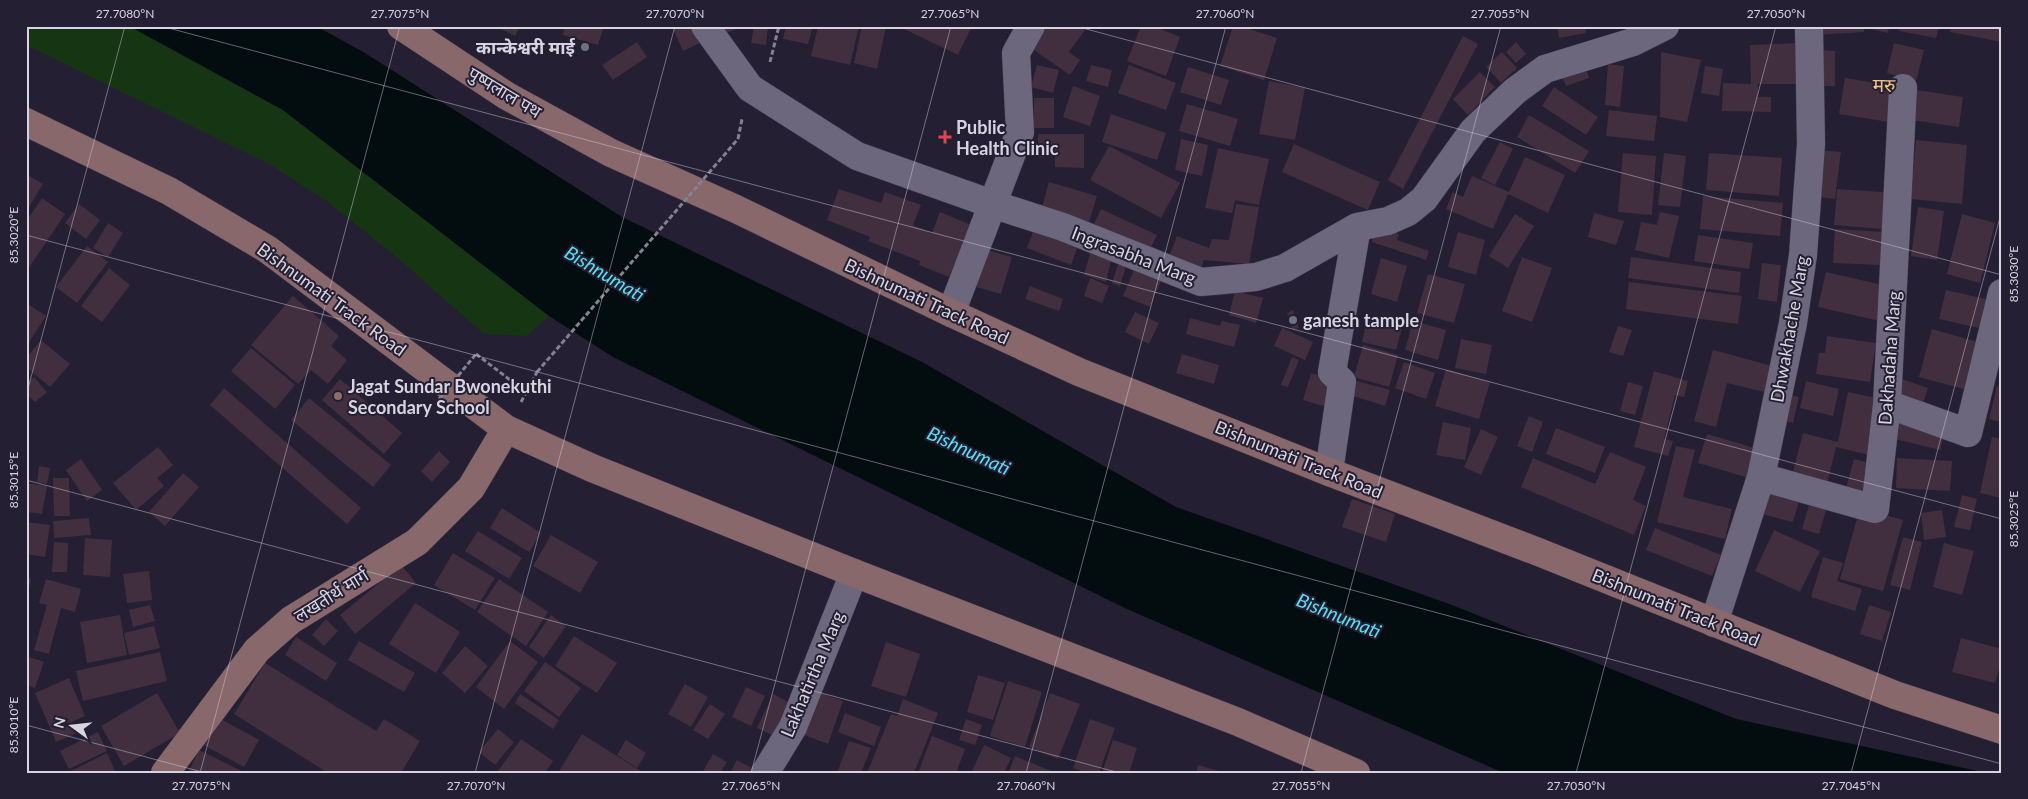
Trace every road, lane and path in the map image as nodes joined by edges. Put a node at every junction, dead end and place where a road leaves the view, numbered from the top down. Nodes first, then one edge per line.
1 (401, 26) edge
2 (705, 26) edge
3 (1031, 26) edge
4 (1664, 26) edge
5 (1809, 26) edge
6 (1903, 88) dead end
7 (26, 122) edge
8 (738, 139) dead end
9 (611, 153) joint
10 (992, 204) junction
11 (1357, 227) junction
12 (2002, 293) edge
13 (951, 313) junction
14 (537, 372) dead end
15 (526, 392) dead end
16 (438, 399) dead end
17 (1887, 404) junction
18 (506, 429) junction
19 (1329, 472) junction
20 (1762, 477) junction
21 (854, 573) junction
22 (1714, 623) junction
23 (2002, 730) edge
24 (165, 773) edge
25 (765, 773) edge
26 (1356, 773) edge

1 - 9 main road, पुष्पलाल पथ
2 - 10 street, Ingrasabha Marg
3 - 10 street
4 - 11 street, Ingrasabha Marg
5 - 20 street, Dhwakhache Marg
6 - 17 street, Dakhadaha Marg
7 - 18 main road, Bishnumati Track Road
8 - 14 path, bridge
9 - 13 main road, Bishnumati Track Road
10 - 11 street, Ingrasabha Marg
10 - 13 street
11 - 19 street
12 - 17 street
13 - 19 main road, Bishnumati Track Road
15 - 16 path, bridge
17 - 20 street, Dakhadaha Marg
18 - 21 main road, Bishnumati Track Road
18 - 24 main road, लखतीर्थ मार्ग
19 - 22 main road, Bishnumati Track Road
20 - 22 street, Dhwakhache Marg
21 - 25 street, Lakhatirtha Marg
21 - 26 main road, Bishnumati Track Road
22 - 23 main road, Bishnumati Track Road

